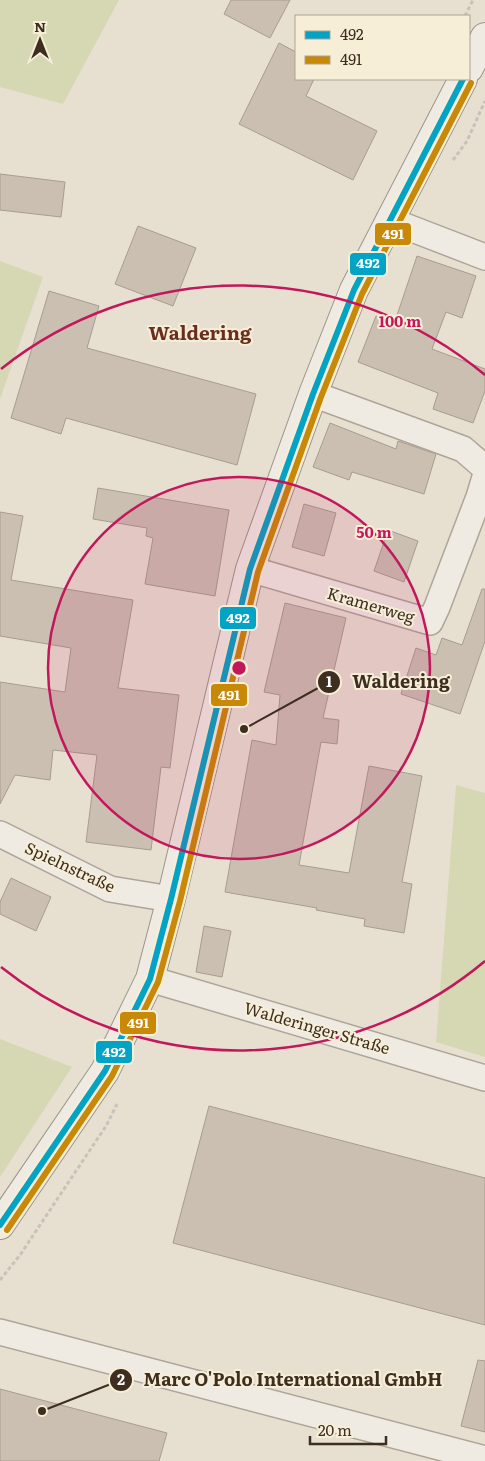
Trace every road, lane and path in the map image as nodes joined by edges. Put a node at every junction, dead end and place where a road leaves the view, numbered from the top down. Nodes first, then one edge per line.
1 (473, 0) edge
2 (466, 15) edge
3 (485, 37) edge
4 (470, 66) edge
5 (462, 80) edge
6 (389, 220) junction
7 (485, 257) edge
8 (313, 394) junction
9 (485, 468) edge
10 (485, 477) edge
11 (250, 569) junction
12 (0, 834) edge
13 (171, 899) junction
14 (150, 979) junction
15 (485, 1078) edge
16 (0, 1225) edge
17 (0, 1332) edge
18 (417, 1452) edge
19 (485, 1459) edge

1 - 2 path
3 - 4 main road
5 - 6 main road
6 - 7 street
6 - 8 main road
8 - 9 street
8 - 11 main road
10 - 11 street, Kramerweg
11 - 13 main road
12 - 13 street, Spielnstraße
13 - 14 main road
14 - 15 street, Walderinger Straße
14 - 16 main road
17 - 18 street
18 - 19 street

